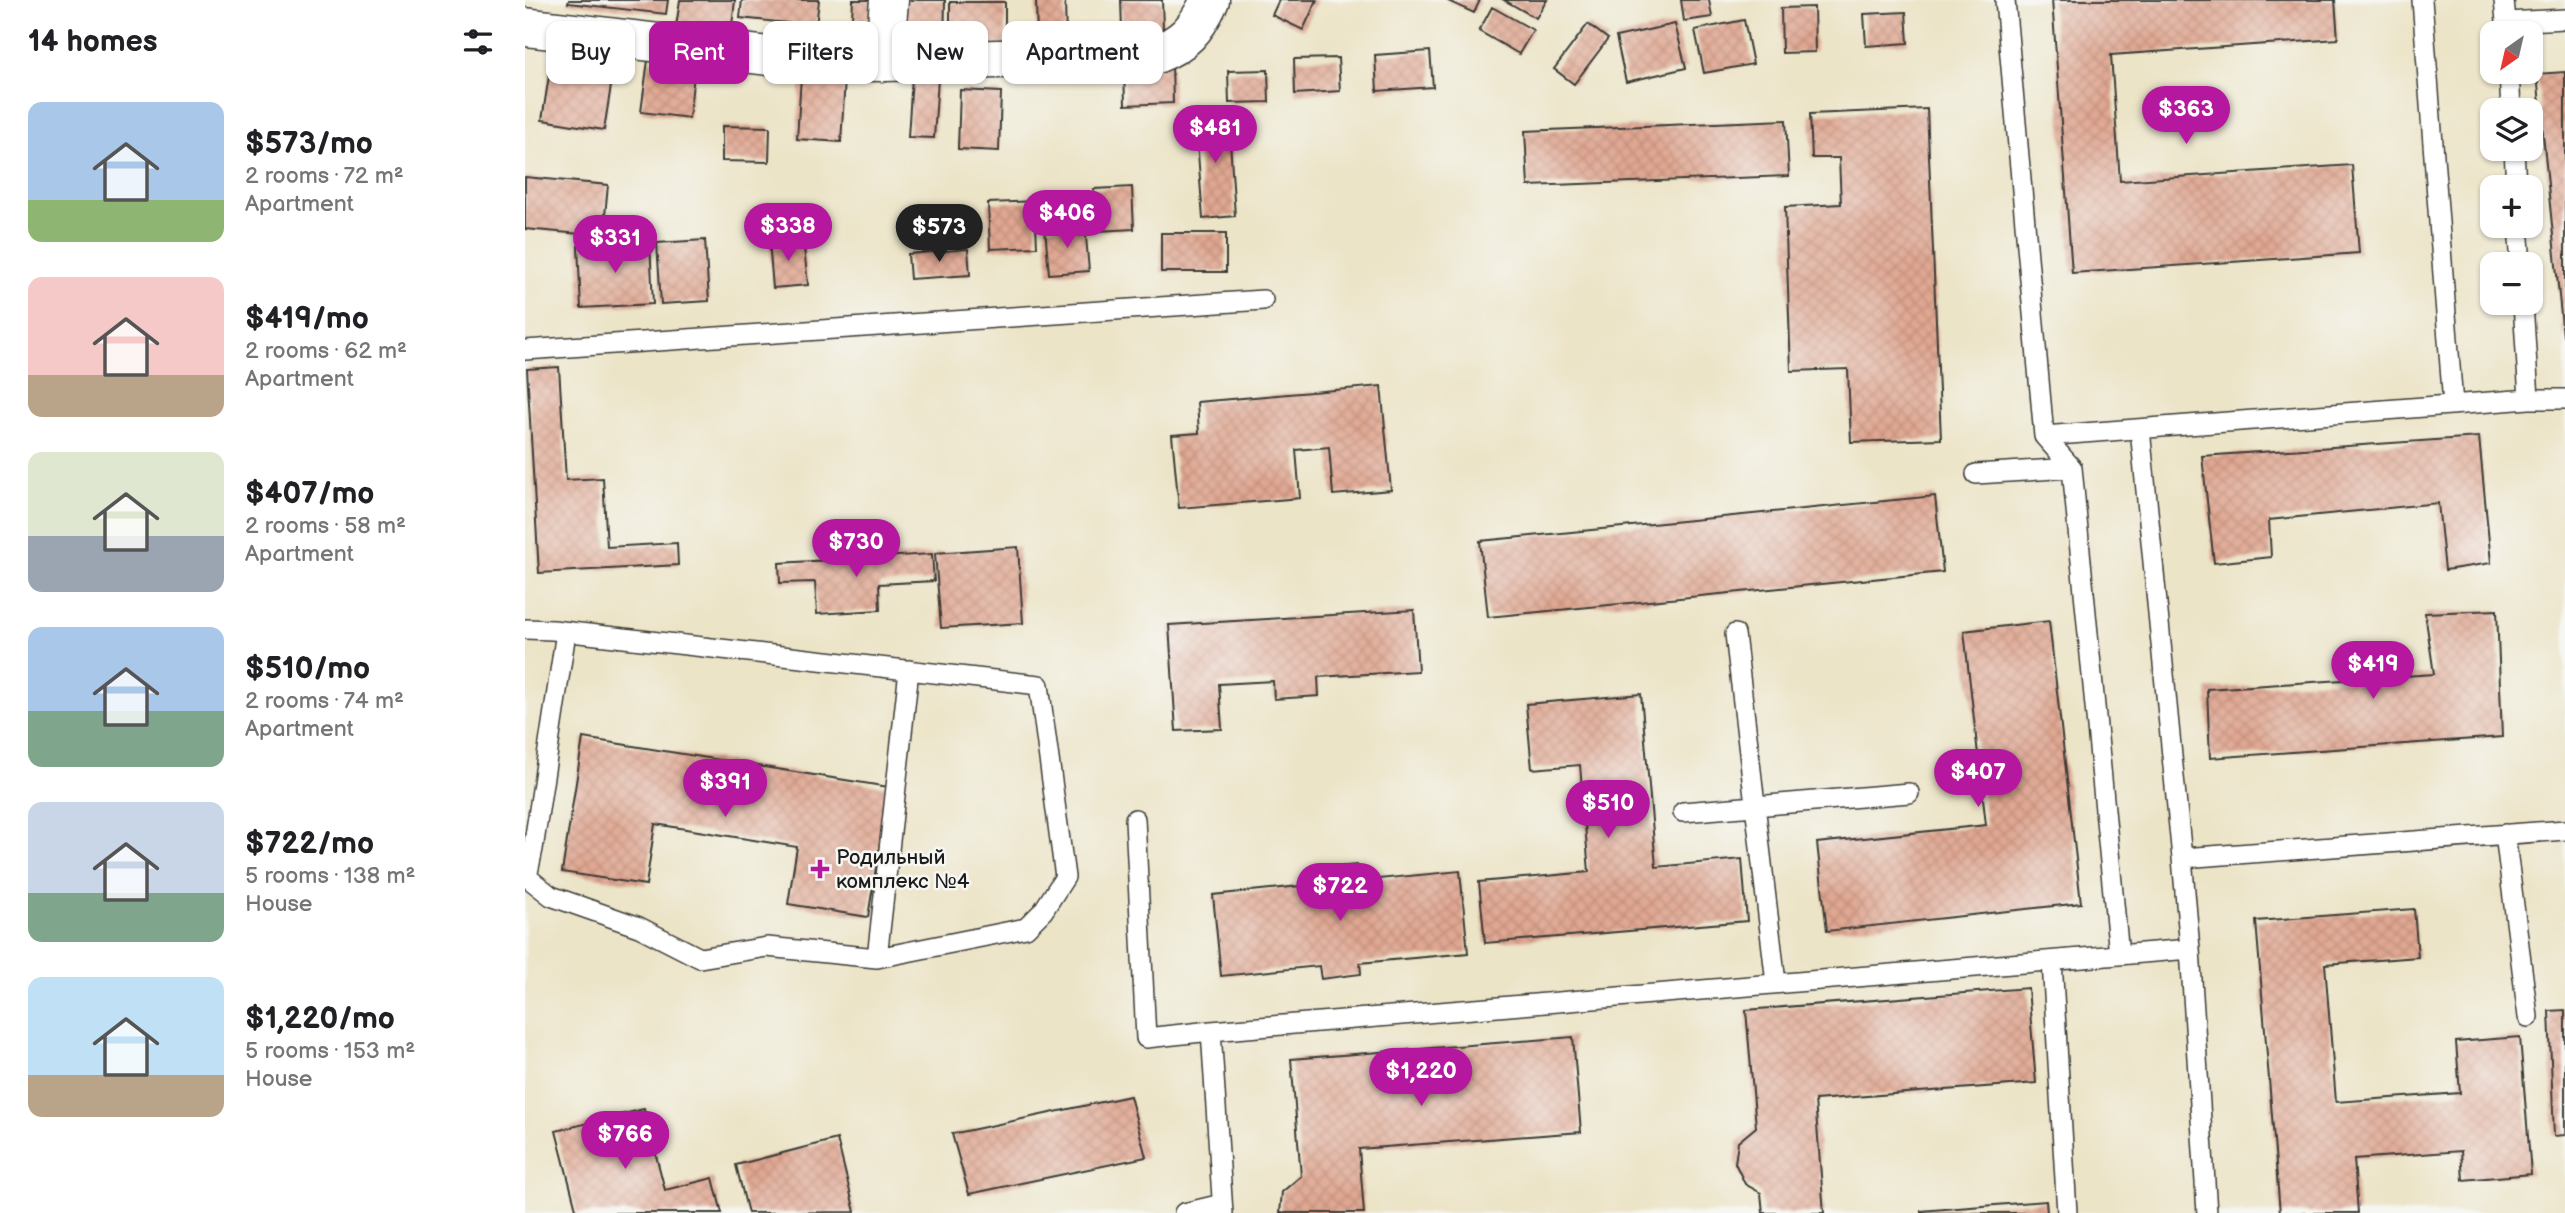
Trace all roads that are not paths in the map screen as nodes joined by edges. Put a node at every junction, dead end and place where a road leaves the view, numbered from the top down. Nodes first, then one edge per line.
1 (889, 0) edge
2 (1210, 0) edge
3 (2005, 0) edge
4 (2422, 0) edge
5 (2504, 0) edge
6 (2565, 19) edge
7 (2506, 21) edge
8 (2543, 22) edge
9 (525, 27) edge
10 (884, 62) junction
11 (1263, 300) dead end
12 (2524, 315) edge
13 (525, 350) edge
14 (2565, 398) edge
15 (2529, 399) junction
16 (2453, 405) junction
17 (2140, 429) junction
18 (2044, 436) junction
19 (2072, 468) junction
20 (1976, 474) dead end
21 (525, 629) edge
22 (566, 632) junction
23 (1734, 634) dead end
24 (909, 670) junction
25 (1909, 793) dead end
26 (1754, 806) junction
27 (1683, 811) dead end
28 (1135, 819) dead end
29 (2565, 830) edge
30 (2505, 834) junction
31 (2182, 858) junction
32 (2190, 949) junction
33 (2119, 955) junction
34 (877, 958) junction
35 (2052, 961) junction
36 (1776, 983) junction
37 (2528, 1017) dead end
38 (1211, 1031) junction
39 (1223, 1208) edge
40 (1184, 1213) edge
41 (2067, 1213) edge
42 (2207, 1213) edge

1 - 10 street
2 - 10 street
3 - 18 lane
4 - 16 lane
5 - 7 lane
6 - 8 lane
9 - 10 street
11 - 13 lane
12 - 15 lane
14 - 15 lane
15 - 16 lane
16 - 17 lane
17 - 18 lane
17 - 31 lane
18 - 19 lane
19 - 20 lane
19 - 33 lane
21 - 22 lane
22 - 24 lane
22 - 34 lane
23 - 26 lane
24 - 34 lane
24 - 34 lane
25 - 26 lane
26 - 27 lane
26 - 36 lane
28 - 38 lane
29 - 30 lane
30 - 31 lane
30 - 37 lane
31 - 32 lane
32 - 33 lane
32 - 42 lane
33 - 35 lane
35 - 36 lane
35 - 41 lane
36 - 38 lane
38 - 39 lane
39 - 40 lane

